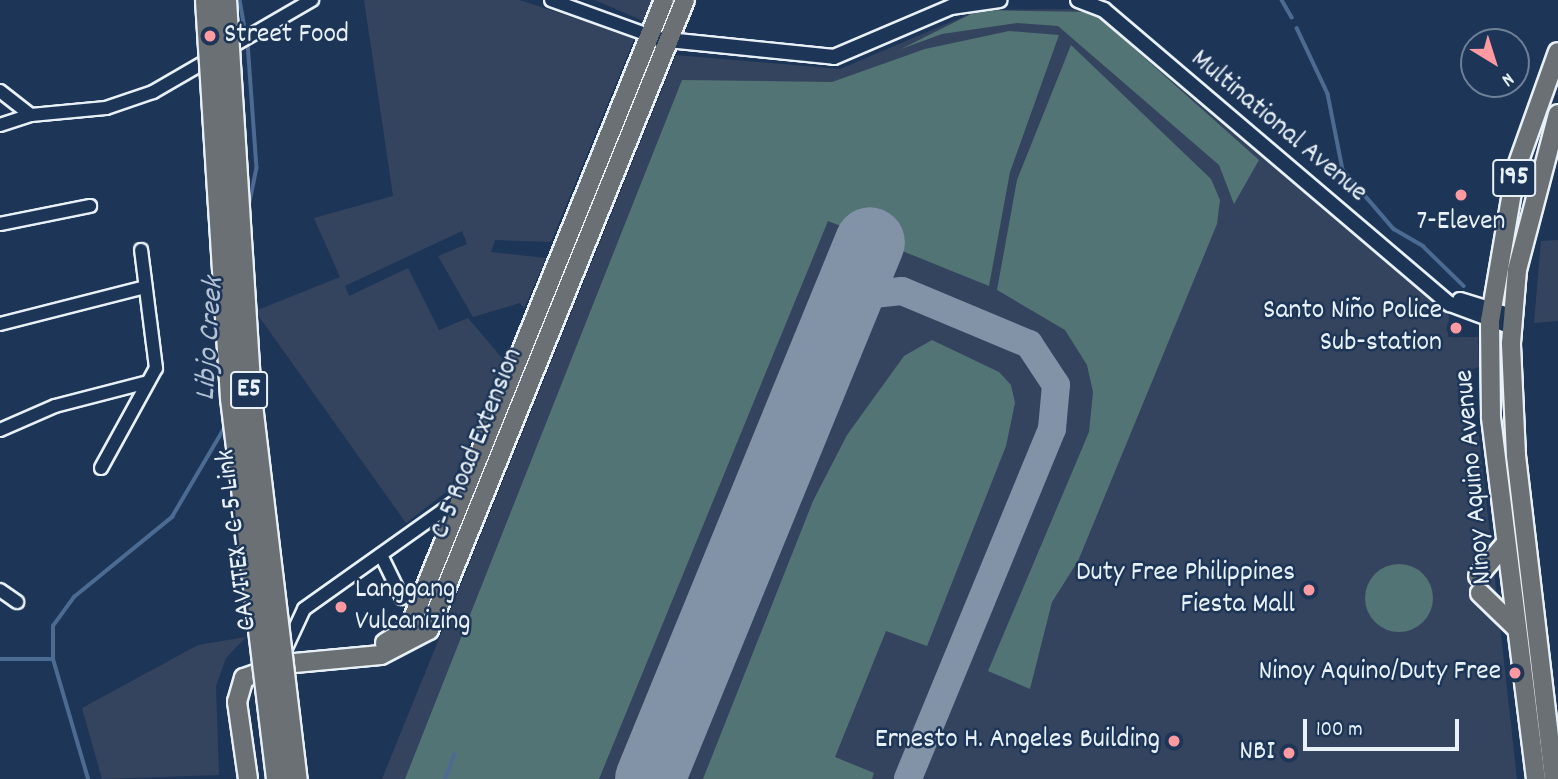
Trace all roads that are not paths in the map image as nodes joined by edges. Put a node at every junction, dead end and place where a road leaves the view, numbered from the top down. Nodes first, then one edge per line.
1 (208, 0) edge
2 (225, 0) edge
3 (312, 0) edge
4 (551, 0) edge
5 (664, 0) edge
6 (685, 0) edge
7 (1000, 0) edge
8 (1078, 0) edge
9 (651, 36) junction
10 (669, 45) junction
11 (1558, 52) edge
12 (220, 54) junction
13 (0, 91) edge
14 (1558, 114) edge
15 (31, 115) junction
16 (0, 125) edge
17 (90, 206) dead end
18 (0, 224) edge
19 (141, 250) dead end
20 (145, 287) junction
21 (1491, 315) junction
22 (1512, 321) junction
23 (0, 324) edge
24 (148, 382) junction
25 (0, 430) edge
26 (101, 468) dead end
27 (464, 495) junction
28 (1506, 544) junction
29 (381, 555) junction
30 (0, 590) edge
31 (402, 598) dead end
32 (17, 602) dead end
33 (1517, 630) junction
34 (283, 654) junction
35 (1546, 730) edge
36 (237, 779) edge
37 (248, 779) edge
38 (277, 779) edge
39 (296, 779) edge
40 (1536, 779) edge
41 (1554, 779) edge

1 - 12 street
1 - 38 highway, CAVITEX–C-5 Link / E5, bridge
2 - 39 highway, CAVITEX–C-5 Link / E5, bridge
3 - 12 street
4 - 9 street
5 - 9 main road, C-5 Road Extension
6 - 10 main road, C-5 Road Extension
7 - 10 street
8 - 21 street, Multinational Avenue
9 - 10 street
9 - 27 main road, C-5 Road Extension
10 - 37 main road, C-5 Road Extension
11 - 21 main road, Ninoy Aquino Avenue / 195
12 - 15 street
13 - 15 street
14 - 22 main road, Ninoy Aquino Avenue / 195
15 - 16 street
17 - 18 street
19 - 20 street
20 - 23 street
20 - 24 street
21 - 22 street, Multinational Avenue
21 - 28 main road, Ninoy Aquino Avenue / 195
22 - 35 main road, Ninoy Aquino Avenue / 195
24 - 25 street
24 - 26 street
27 - 29 street
27 - 34 main road, C-5 Road Extension
28 - 33 main road, Ninoy Aquino Avenue / 195
28 - 33 main road
29 - 31 street
29 - 34 street
30 - 32 street
33 - 35 main road, Ninoy Aquino Avenue / 195
34 - 36 main road, C-5 Road Extension
35 - 40 main road, Ninoy Aquino Avenue / 195
35 - 41 main road, Ninoy Aquino Avenue / 195

